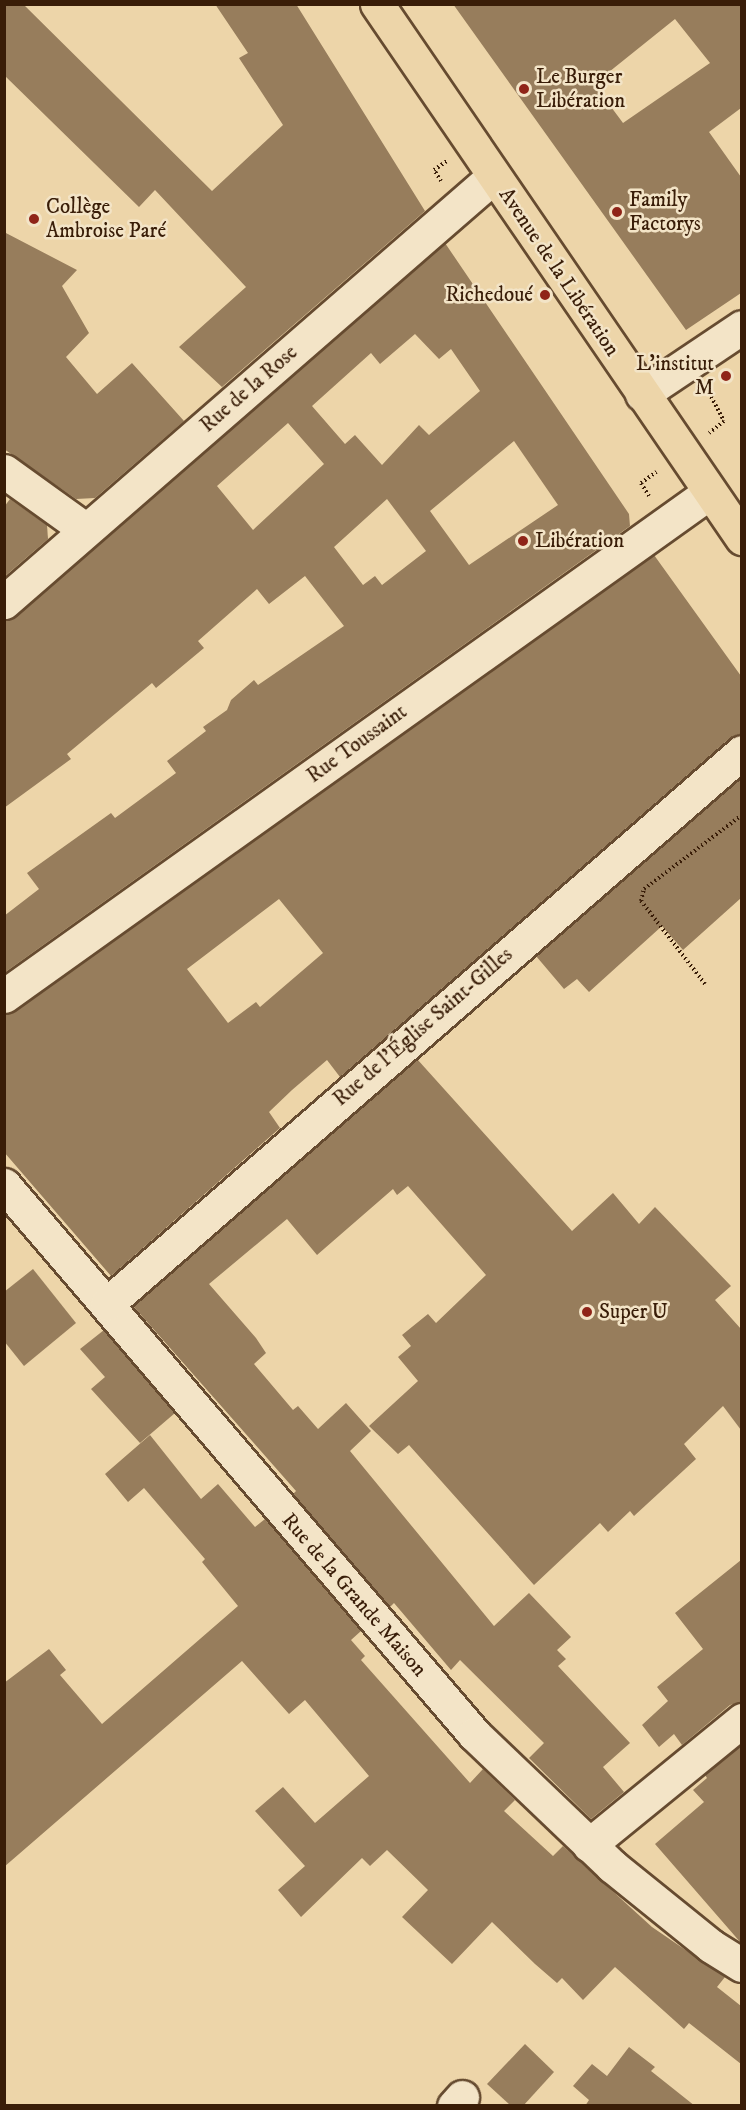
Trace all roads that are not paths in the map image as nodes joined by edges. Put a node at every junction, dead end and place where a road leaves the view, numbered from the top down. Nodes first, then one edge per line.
1 (377, 4) edge
2 (494, 176) junction
3 (741, 327) edge
4 (642, 393) junction
5 (4, 471) edge
6 (710, 492) junction
7 (86, 530) junction
8 (741, 538) edge
9 (4, 602) edge
10 (741, 752) edge
11 (4, 996) edge
12 (4, 1185) edge
13 (107, 1304) junction
14 (741, 1720) edge
15 (589, 1845) junction
16 (741, 1965) edge

1 - 2 main road, Avenue de la Libération
2 - 4 main road, Avenue de la Libération
2 - 7 street, Rue de la Rose
3 - 4 street
4 - 6 main road, Avenue de la Libération
5 - 7 street
6 - 8 main road, Avenue de la Libération
6 - 11 street, Rue Toussaint
7 - 9 street, Rue de la Rose
10 - 13 street, Rue de l'Église Saint-Gilles
12 - 13 street, Rue de la Grande Maison
13 - 15 street, Rue de la Grande Maison
14 - 15 street
15 - 16 street, Rue de la Grande Maison

